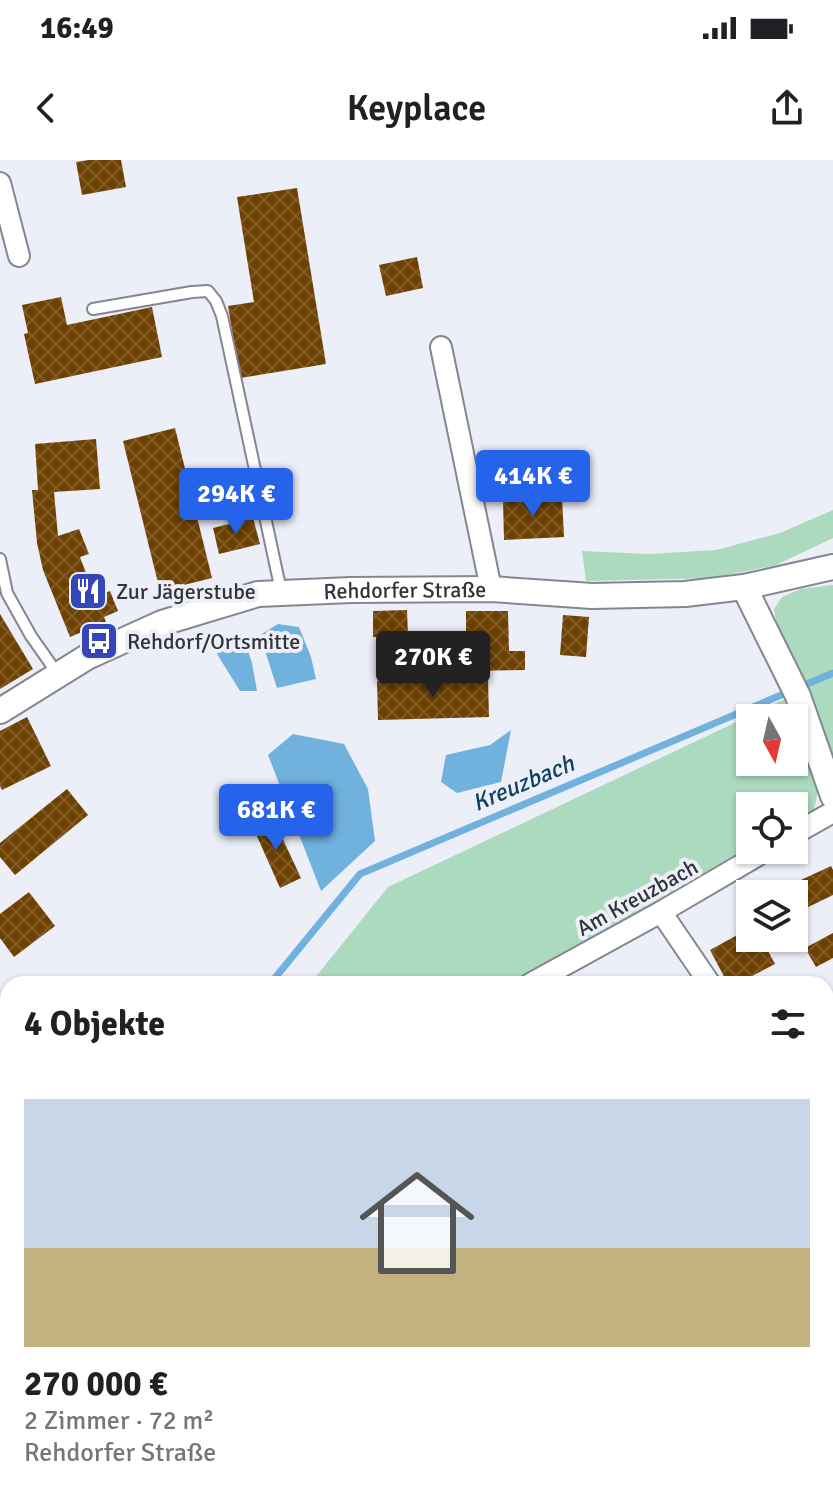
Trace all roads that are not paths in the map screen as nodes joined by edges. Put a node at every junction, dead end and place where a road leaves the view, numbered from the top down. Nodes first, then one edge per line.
1 (0, 183) edge
2 (19, 256) dead end
3 (93, 309) dead end
4 (441, 347) dead end
5 (0, 559) edge
6 (833, 567) edge
7 (744, 587) junction
8 (491, 589) junction
9 (282, 593) junction
10 (59, 675) junction
11 (0, 711) edge
12 (833, 796) edge
13 (833, 812) edge
14 (808, 826) edge
15 (743, 864) edge
16 (661, 912) junction
17 (545, 976) edge
18 (705, 976) edge

1 - 2 street
3 - 9 lane
4 - 8 street
5 - 10 lane
6 - 7 street, Rehdorfer Straße
7 - 8 street, Rehdorfer Straße
7 - 12 street
8 - 9 street, Rehdorfer Straße
9 - 10 street, Rehdorfer Straße
10 - 11 street, Rehdorfer Straße
13 - 14 street
15 - 16 street, Am Kreuzbach
16 - 17 street, Am Kreuzbach
16 - 18 street

